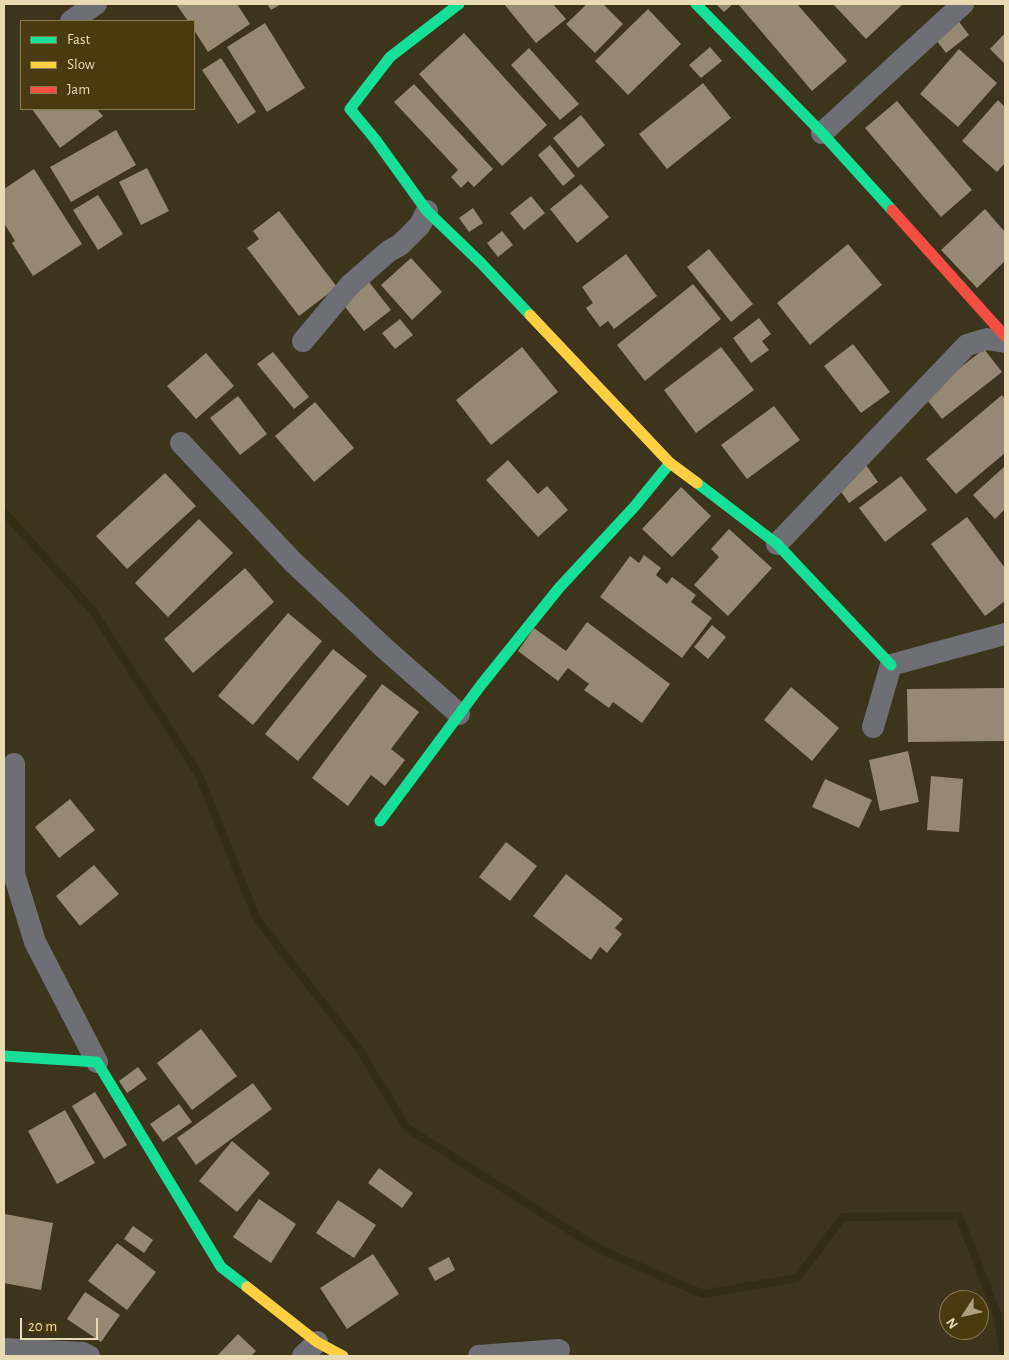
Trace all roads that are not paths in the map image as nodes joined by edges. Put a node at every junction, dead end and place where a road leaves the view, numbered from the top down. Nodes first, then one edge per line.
1 (96, 4) edge
2 (459, 4) edge
3 (696, 4) edge
4 (963, 4) edge
5 (72, 20) edge
6 (822, 133) junction
7 (427, 211) junction
8 (1005, 336) edge
9 (303, 342) dead end
10 (1005, 342) edge
11 (181, 443) dead end
12 (670, 463) junction
13 (777, 544) junction
14 (1005, 634) edge
15 (891, 664) junction
16 (459, 714) junction
17 (873, 727) dead end
18 (14, 764) dead end
19 (380, 821) dead end
20 (4, 1056) edge
21 (97, 1062) junction
22 (4, 1349) edge
23 (310, 1349) edge
24 (559, 1350) dead end
25 (89, 1356) edge
26 (343, 1356) edge
27 (478, 1356) edge

1 - 5 street
2 - 7 street
3 - 6 street
4 - 6 street
6 - 8 street
7 - 9 street
7 - 12 street
10 - 13 street
11 - 16 street
12 - 13 street
12 - 16 street
13 - 15 street
14 - 15 street
15 - 17 street
16 - 19 street
18 - 21 street
20 - 21 street
21 - 23 street
22 - 25 street
23 - 26 street
24 - 27 street

